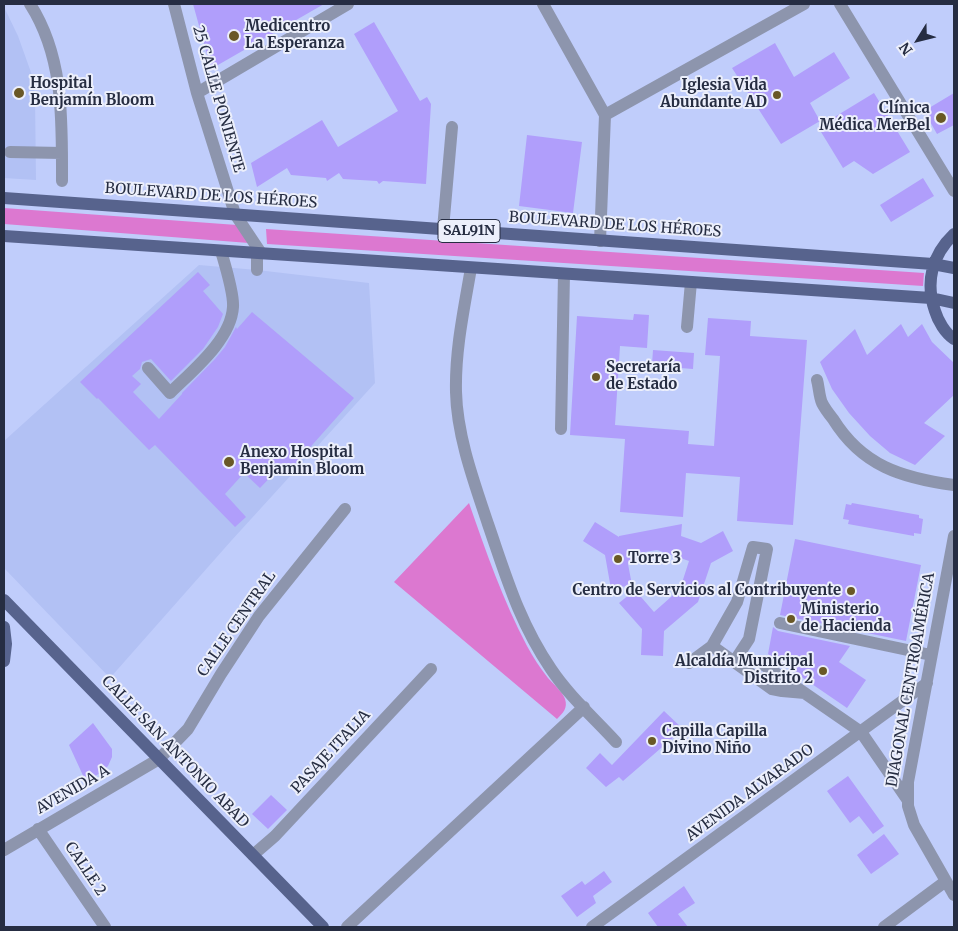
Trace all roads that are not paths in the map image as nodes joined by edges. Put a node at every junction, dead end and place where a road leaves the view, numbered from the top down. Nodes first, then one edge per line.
1 (30, 4) edge
2 (174, 4) edge
3 (348, 4) edge
4 (543, 4) edge
5 (804, 4) edge
6 (840, 4) edge
7 (197, 93) junction
8 (605, 115) junction
9 (452, 127) dead end
10 (10, 152) dead end
11 (62, 153) junction
12 (62, 181) dead end
13 (954, 191) edge
14 (4, 198) edge
15 (235, 214) junction
16 (443, 229) junction
17 (954, 233) edge
18 (4, 236) edge
19 (600, 240) junction
20 (221, 250) junction
21 (259, 253) junction
22 (933, 264) junction
23 (471, 268) junction
24 (954, 268) edge
25 (257, 270) dead end
26 (564, 274) junction
27 (691, 282) junction
28 (931, 298) junction
29 (954, 303) edge
30 (687, 327) dead end
31 (954, 339) edge
32 (148, 368) dead end
33 (817, 380) dead end
34 (561, 429) dead end
35 (954, 485) edge
36 (345, 509) dead end
37 (954, 536) edge
38 (4, 600) edge
39 (780, 623) dead end
40 (4, 627) edge
41 (712, 646) junction
42 (931, 655) junction
43 (4, 661) edge
44 (734, 662) junction
45 (689, 663) dead end
46 (764, 665) dead end
47 (431, 669) dead end
48 (927, 683) junction
49 (805, 693) junction
50 (584, 707) junction
51 (861, 732) junction
52 (616, 742) dead end
53 (159, 758) junction
54 (907, 799) junction
55 (38, 829) junction
56 (4, 850) edge
57 (254, 855) junction
58 (946, 882) junction
59 (954, 894) edge
60 (105, 927) edge
61 (324, 927) edge
62 (347, 927) edge
63 (592, 927) edge
64 (884, 927) edge

1 - 11 street
2 - 7 street, 25 CALLE PONIENTE
3 - 7 street
4 - 8 street
5 - 8 street
6 - 13 street
7 - 15 street, 25 CALLE PONIENTE
8 - 19 street
9 - 16 street
10 - 11 street
11 - 12 street
14 - 15 main road, BOULEVARD DE LOS HÉROES / SAL91N
15 - 16 main road, BOULEVARD DE LOS HÉROES / SAL91N
15 - 21 street, 25 CALLE PONIENTE
16 - 19 main road, BOULEVARD DE LOS HÉROES / SAL91N
17 - 22 main road
18 - 20 main road
19 - 22 main road, BOULEVARD DE LOS HÉROES / SAL91N
20 - 21 main road
20 - 32 street
21 - 23 main road
21 - 25 street
22 - 24 main road, BOULEVARD DE LOS HÉROES / SAL91N
22 - 28 main road
23 - 26 main road
23 - 50 street
26 - 27 main road
26 - 34 street
27 - 28 main road
27 - 30 street
28 - 29 main road
28 - 31 main road
33 - 35 street
36 - 53 street, CALLE CENTRAL
37 - 42 street, DIAGONAL CENTROAMÉRICA
38 - 53 main road, CALLE SAN ANTONIO ABAD
39 - 42 street
40 - 43 main road
41 - 44 street
41 - 44 street
41 - 45 street
42 - 48 street, DIAGONAL CENTROAMÉRICA
44 - 49 street
46 - 49 street
47 - 57 street, PASAJE ITALIA
48 - 51 street, AVENIDA ALVARADO
48 - 54 street, DIAGONAL CENTROAMÉRICA
49 - 51 street
50 - 52 street
50 - 62 street
51 - 54 street
51 - 63 street, AVENIDA ALVARADO
53 - 55 street, AVENIDA A
53 - 57 main road, CALLE SAN ANTONIO ABAD
54 - 58 street, DIAGONAL CENTROAMÉRICA
55 - 56 street, AVENIDA A
55 - 60 street, CALLE 2
57 - 61 main road, CALLE SAN ANTONIO ABAD
58 - 59 street, DIAGONAL CENTROAMÉRICA
58 - 64 street

